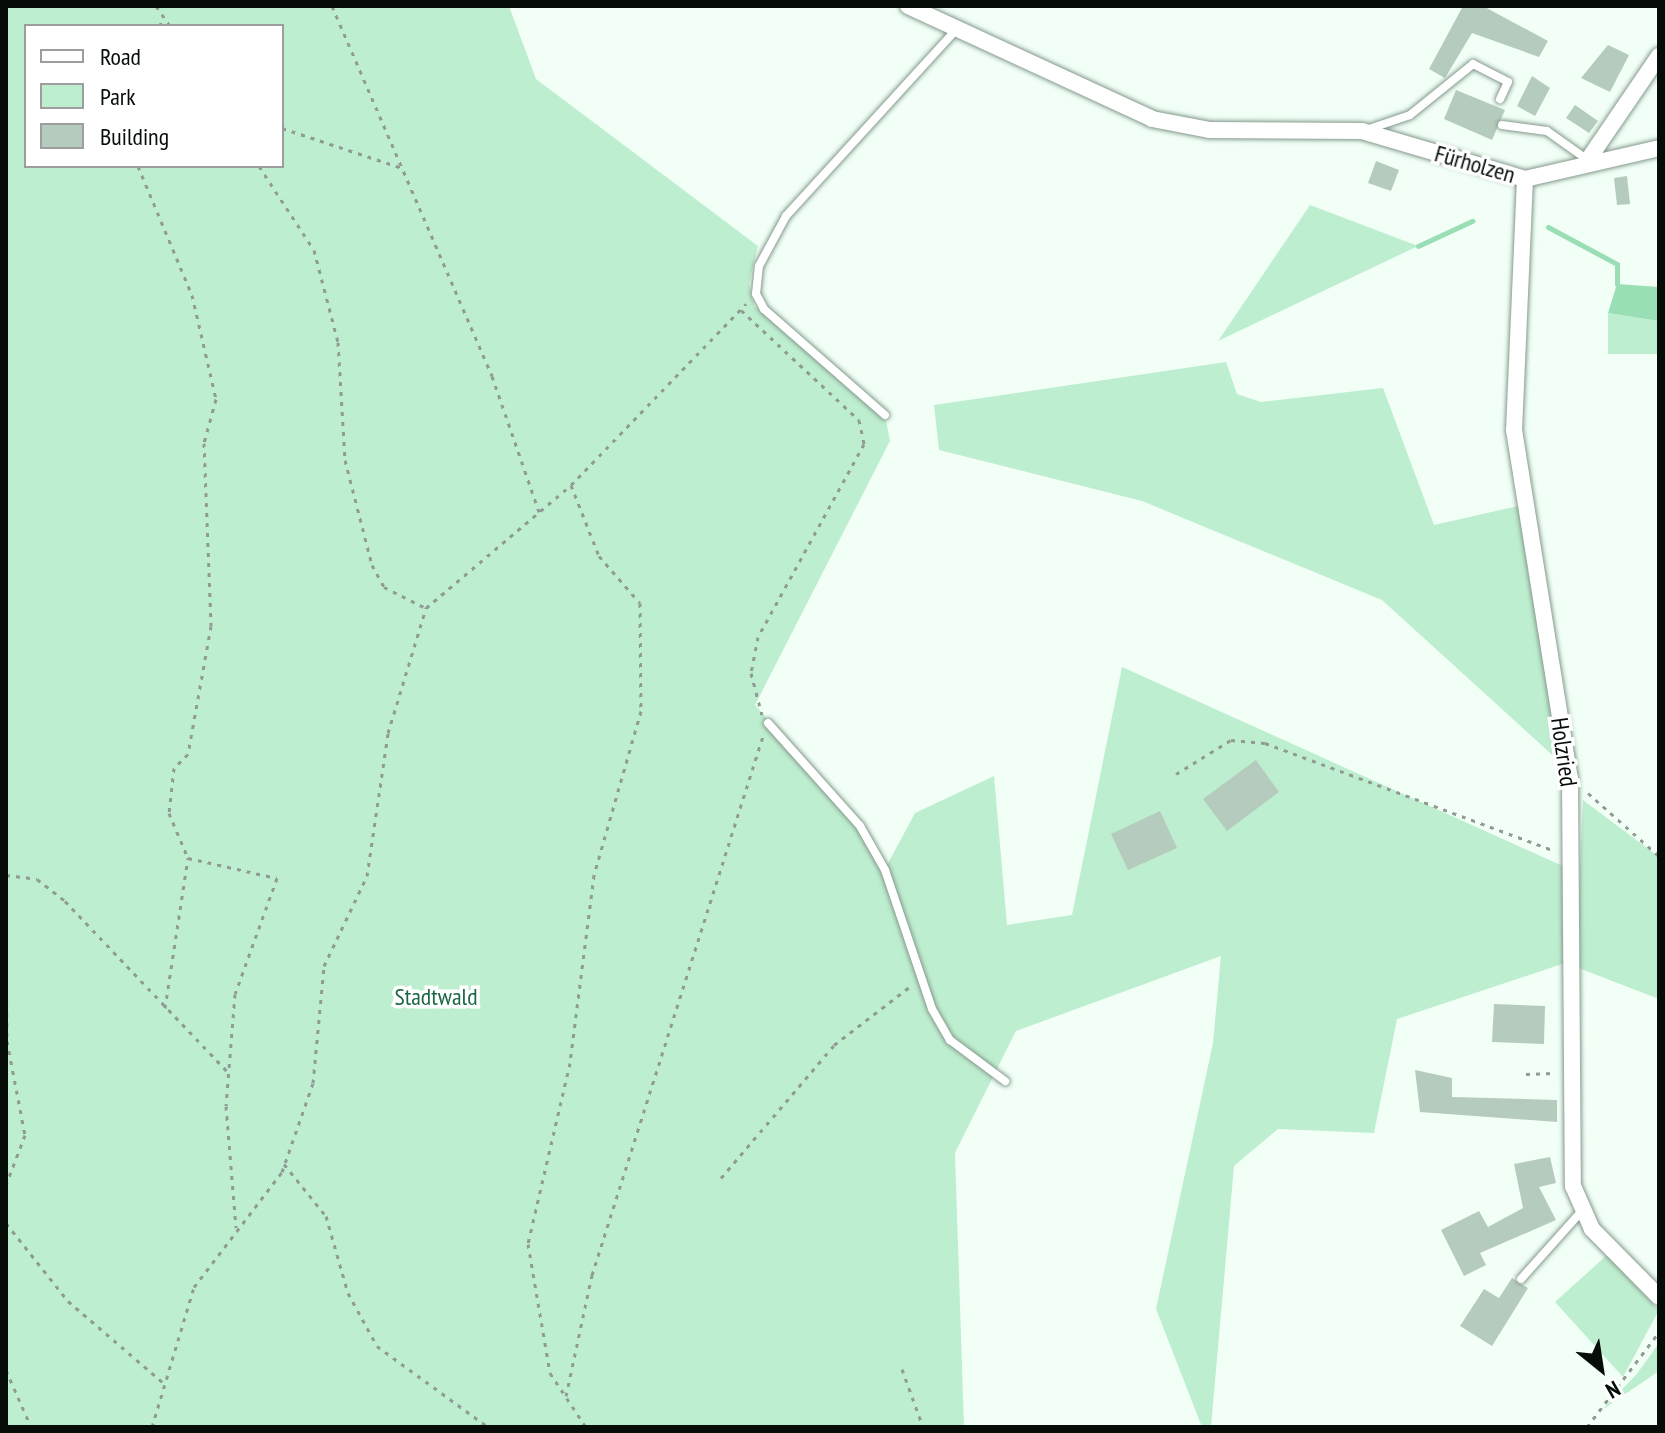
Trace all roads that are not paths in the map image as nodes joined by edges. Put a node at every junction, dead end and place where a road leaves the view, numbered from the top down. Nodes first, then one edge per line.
1 (908, 6) edge
2 (957, 29) junction
3 (1659, 56) edge
4 (1500, 99) dead end
5 (1502, 125) dead end
6 (1362, 131) junction
7 (1659, 148) edge
8 (1588, 160) junction
9 (1525, 179) junction
10 (885, 415) dead end
11 (768, 723) road end
12 (1005, 1081) dead end
13 (1581, 1212) junction
14 (1521, 1279) dead end
15 (1659, 1297) edge

1 - 2 street, Fürholzen
2 - 6 street, Fürholzen
2 - 10 lane
3 - 8 street
4 - 6 lane
5 - 8 lane
6 - 9 street, Fürholzen
7 - 8 street, Fürholzen
8 - 9 street, Fürholzen
9 - 13 street, Holzried
11 - 12 lane
13 - 14 lane
13 - 15 street

